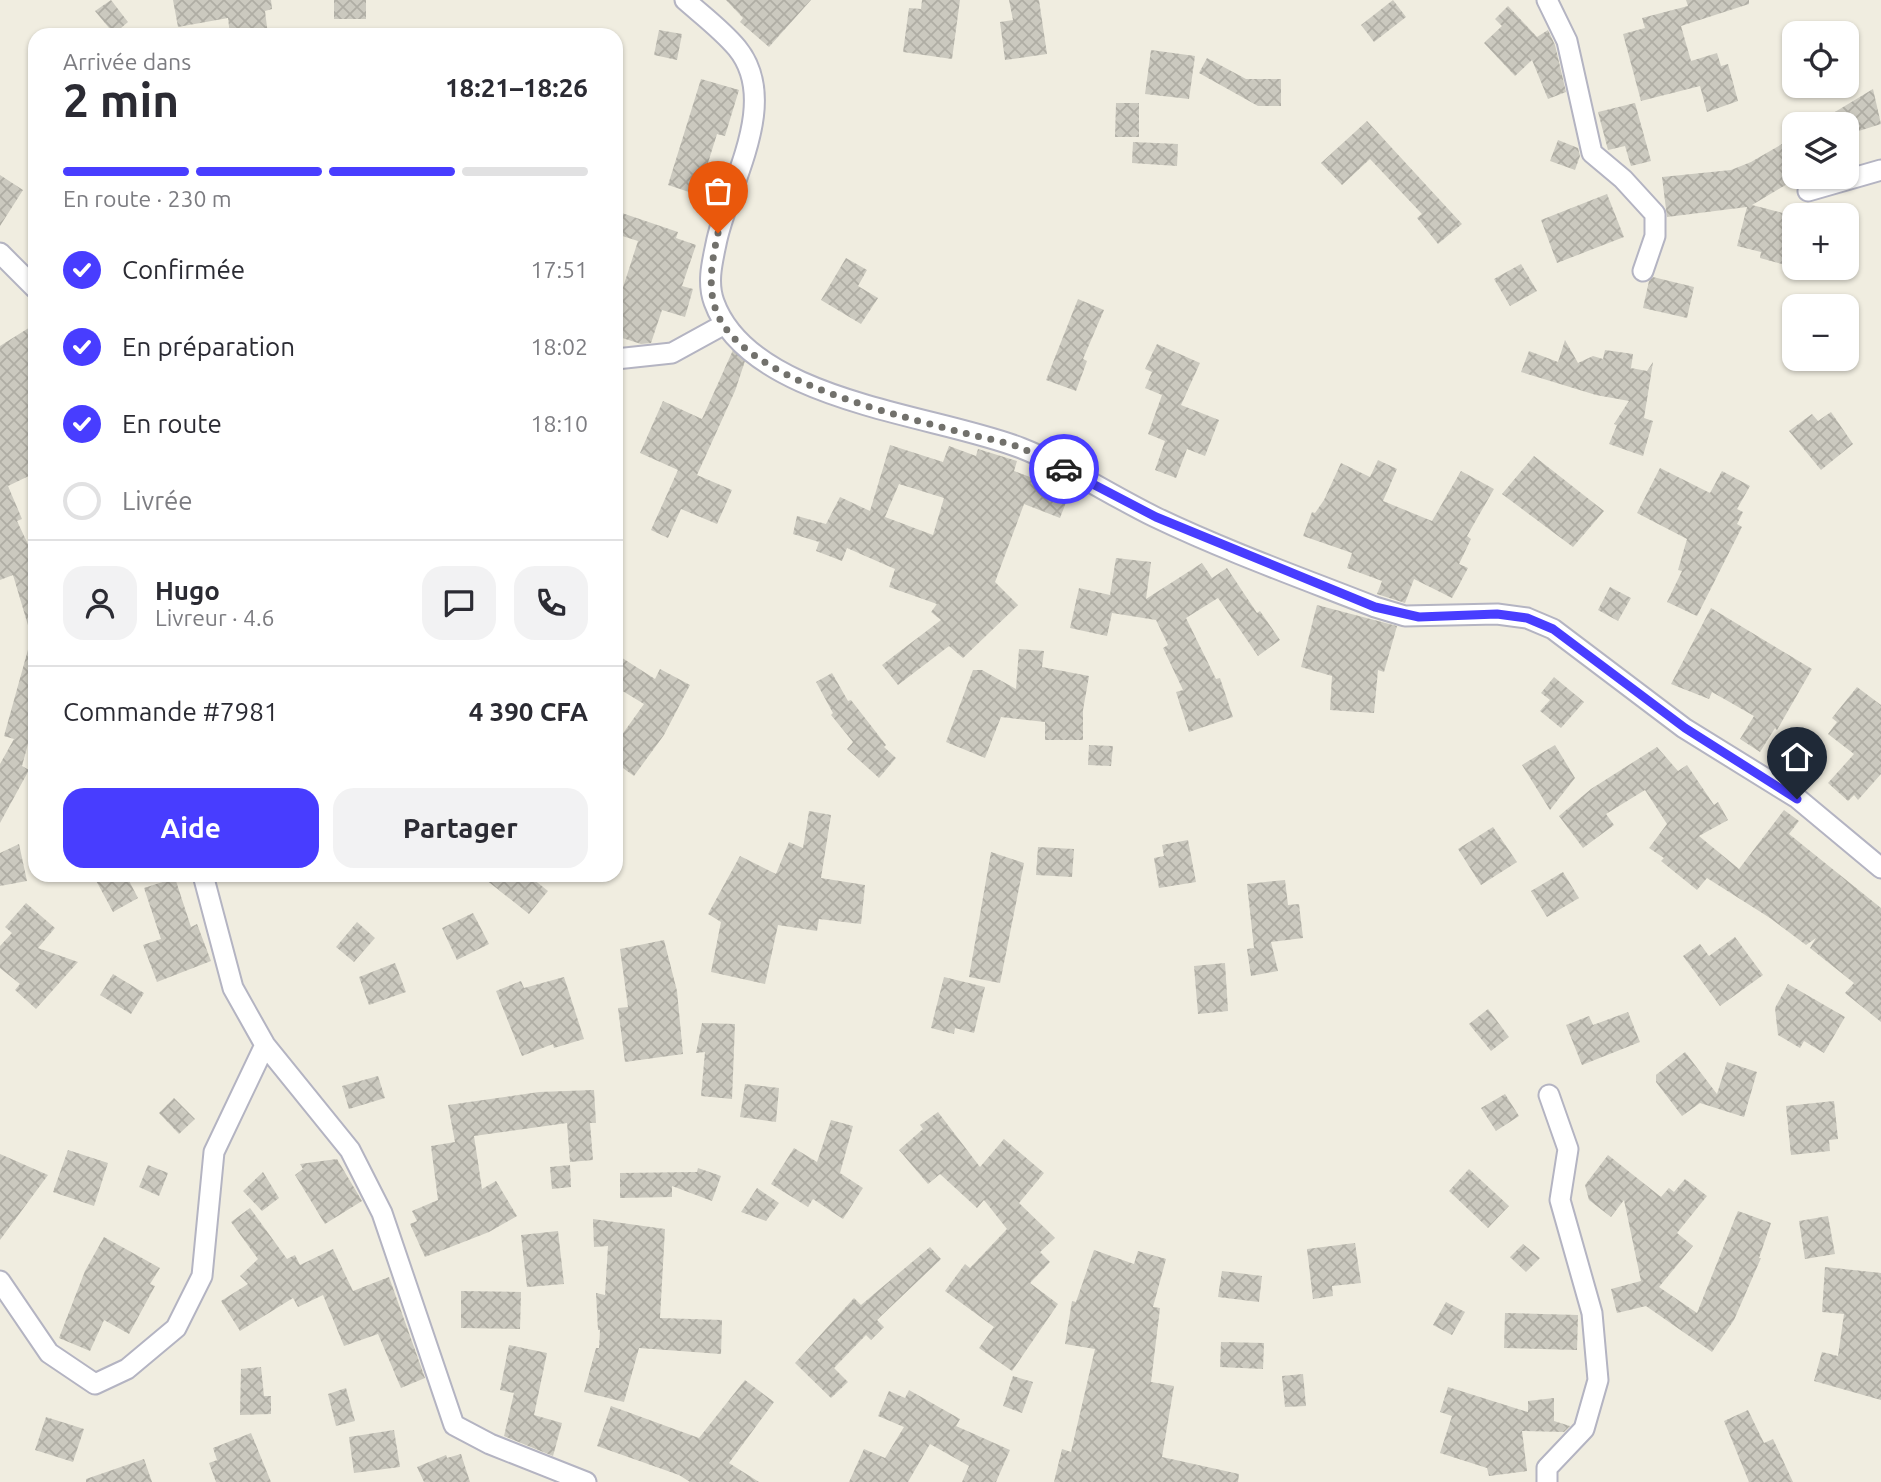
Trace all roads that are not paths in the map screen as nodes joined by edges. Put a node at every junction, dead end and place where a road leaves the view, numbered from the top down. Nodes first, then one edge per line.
1 (685, 0) edge
2 (1547, 0) edge
3 (1881, 170) edge
4 (1808, 191) dead end
5 (0, 253) edge
6 (1643, 271) dead end
7 (28, 281) edge
8 (723, 325) junction
9 (623, 358) edge
10 (1881, 868) edge
11 (205, 882) edge
12 (265, 1045) junction
13 (1549, 1095) dead end
14 (0, 1282) edge
15 (586, 1482) edge
16 (1547, 1482) edge

1 - 8 street
2 - 6 street
3 - 4 street
5 - 7 street
8 - 9 street
8 - 10 street
11 - 12 street
12 - 14 street
12 - 15 street
13 - 16 street

